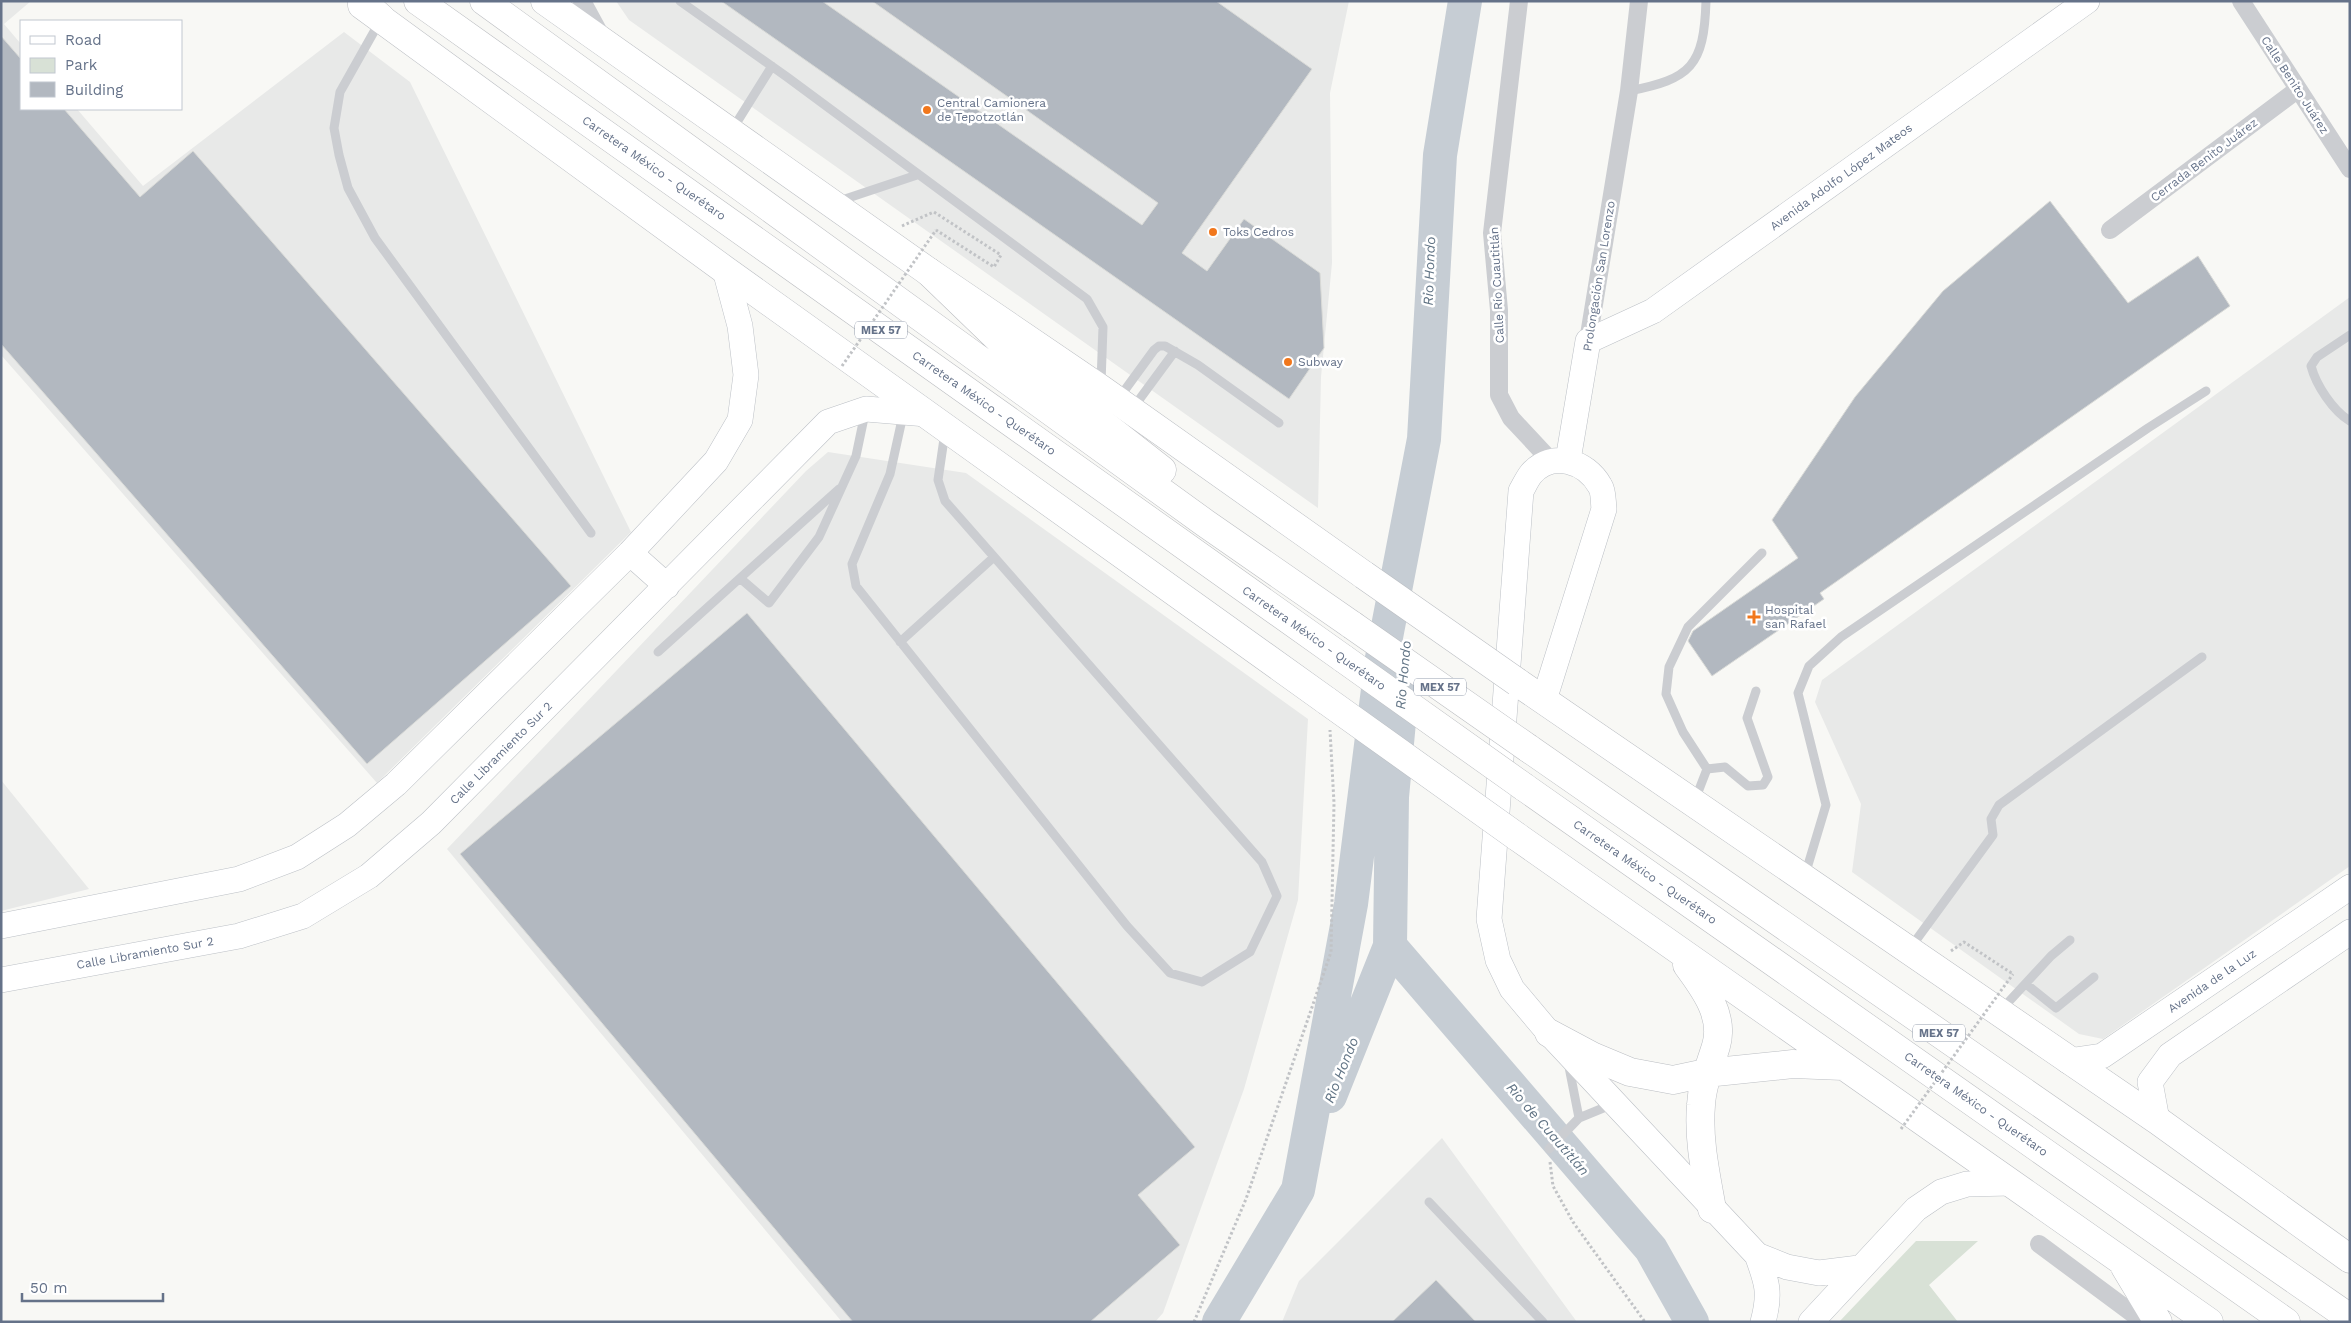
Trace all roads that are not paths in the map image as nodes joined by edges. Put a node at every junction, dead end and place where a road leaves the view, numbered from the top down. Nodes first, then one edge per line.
1 (356, 1) edge
2 (418, 1) edge
3 (484, 1) edge
4 (545, 1) edge
5 (582, 1) edge
6 (680, 1) edge
7 (1519, 1) edge
8 (1640, 1) edge
9 (1706, 1) edge
10 (2087, 1) edge
11 (2241, 1) edge
12 (372, 10) edge
13 (606, 45) junction
14 (772, 66) junction
15 (2297, 90) junction
16 (1629, 91) junction
17 (731, 133) junction
18 (2348, 162) edge
19 (917, 175) junction
20 (831, 203) junction
21 (2110, 230) dead end
22 (725, 270) junction
23 (929, 272) junction
24 (2350, 335) edge
25 (1588, 341) junction
26 (1175, 351) junction
27 (2206, 391) dead end
28 (1116, 400) junction
29 (866, 409) junction
30 (926, 418) junction
31 (2350, 421) edge
32 (1279, 423) dead end
33 (1560, 461) junction
34 (843, 486) junction
35 (1205, 523) junction
36 (591, 533) dead end
37 (1762, 552) dead end
38 (630, 553) junction
39 (994, 557) junction
40 (741, 579) junction
41 (667, 586) junction
42 (900, 642) junction
43 (658, 652) dead end
44 (2202, 657) dead end
45 (1756, 691) dead end
46 (1544, 700) junction
47 (1707, 769) junction
48 (1693, 805) junction
49 (1803, 880) junction
50 (2350, 887) edge
51 (1, 926) edge
52 (2350, 932) edge
53 (2070, 940) dead end
54 (1676, 950) junction
55 (1908, 951) junction
56 (2094, 977) dead end
57 (1, 980) edge
58 (2026, 984) junction
59 (1999, 1013) junction
60 (1558, 1043) junction
61 (2068, 1061) junction
62 (1843, 1066) junction
63 (1706, 1072) junction
64 (1614, 1103) junction
65 (1578, 1118) junction
66 (2157, 1120) junction
67 (1549, 1149) road end
68 (2010, 1183) junction
69 (1430, 1202) dead end
70 (1712, 1209) junction
71 (2039, 1244) dead end
72 (2255, 1251) junction
73 (1758, 1255) junction
74 (2119, 1257) junction
75 (2350, 1259) edge
76 (1859, 1268) junction
77 (2350, 1302) edge
78 (2350, 1318) edge
79 (1542, 1322) edge
80 (1763, 1322) edge
81 (1811, 1322) edge
82 (2144, 1322) edge
83 (2158, 1322) edge
84 (2209, 1322) edge
85 (2286, 1322) edge

1 - 12 main road
2 - 85 main road, Carretera México - Querétaro / MEX 57, bridge
3 - 35 main road, MEX 57
4 - 13 main road
5 - 13 street
6 - 14 lane
7 - 33 street, Calle Río Cuautitlán
8 - 16 street, Prolongación San Lorenzo
9 - 16 lane
10 - 25 main road, Avenida Adolfo López Mateos
11 - 15 street, Calle Benito Juárez
12 - 22 main road
12 - 36 lane
13 - 17 main road
14 - 17 lane
14 - 19 lane
15 - 18 street, Calle Benito Juárez
15 - 21 street, Cerrada Benito Juárez
16 - 25 street, Prolongación San Lorenzo
17 - 20 main road
19 - 20 lane
19 - 28 lane
20 - 23 main road
22 - 30 main road
22 - 38 main road
23 - 28 main road
23 - 35 main road
24 - 31 lane
25 - 33 main road, Prolongación San Lorenzo
26 - 28 lane
26 - 28 lane
26 - 32 lane
27 - 49 lane
28 - 46 main road, bridge
29 - 30 main road, Calle Libramiento Sur 2
29 - 34 lane
29 - 41 main road, Calle Libramiento Sur 2
30 - 39 lane
30 - 42 lane
30 - 54 main road, bridge
33 - 46 main road
33 - 60 main road
34 - 40 lane
34 - 40 lane
35 - 72 main road, MEX 57, bridge
37 - 47 lane
38 - 41 main road
38 - 51 main road
39 - 42 lane
39 - 42 lane
40 - 43 lane
41 - 57 main road, Calle Libramiento Sur 2
44 - 55 lane
45 - 47 lane
46 - 48 main road
47 - 48 lane
48 - 49 main road
49 - 55 main road
50 - 61 main road, Avenida de la Luz
52 - 66 main road
53 - 58 lane
54 - 62 main road
54 - 63 main road
55 - 59 main road
56 - 58 lane
58 - 59 lane
59 - 61 main road
60 - 63 main road
60 - 64 main road
60 - 65 lane
61 - 66 main road
62 - 63 main road
62 - 68 main road
63 - 70 main road
64 - 65 lane
64 - 70 main road
65 - 67 lane
66 - 75 main road
68 - 74 main road
68 - 76 main road
69 - 79 lane
70 - 73 main road
71 - 82 street
72 - 77 main road
72 - 78 main road, MEX 57
73 - 76 main road
73 - 80 main road
74 - 83 main road
74 - 84 main road
76 - 81 main road

